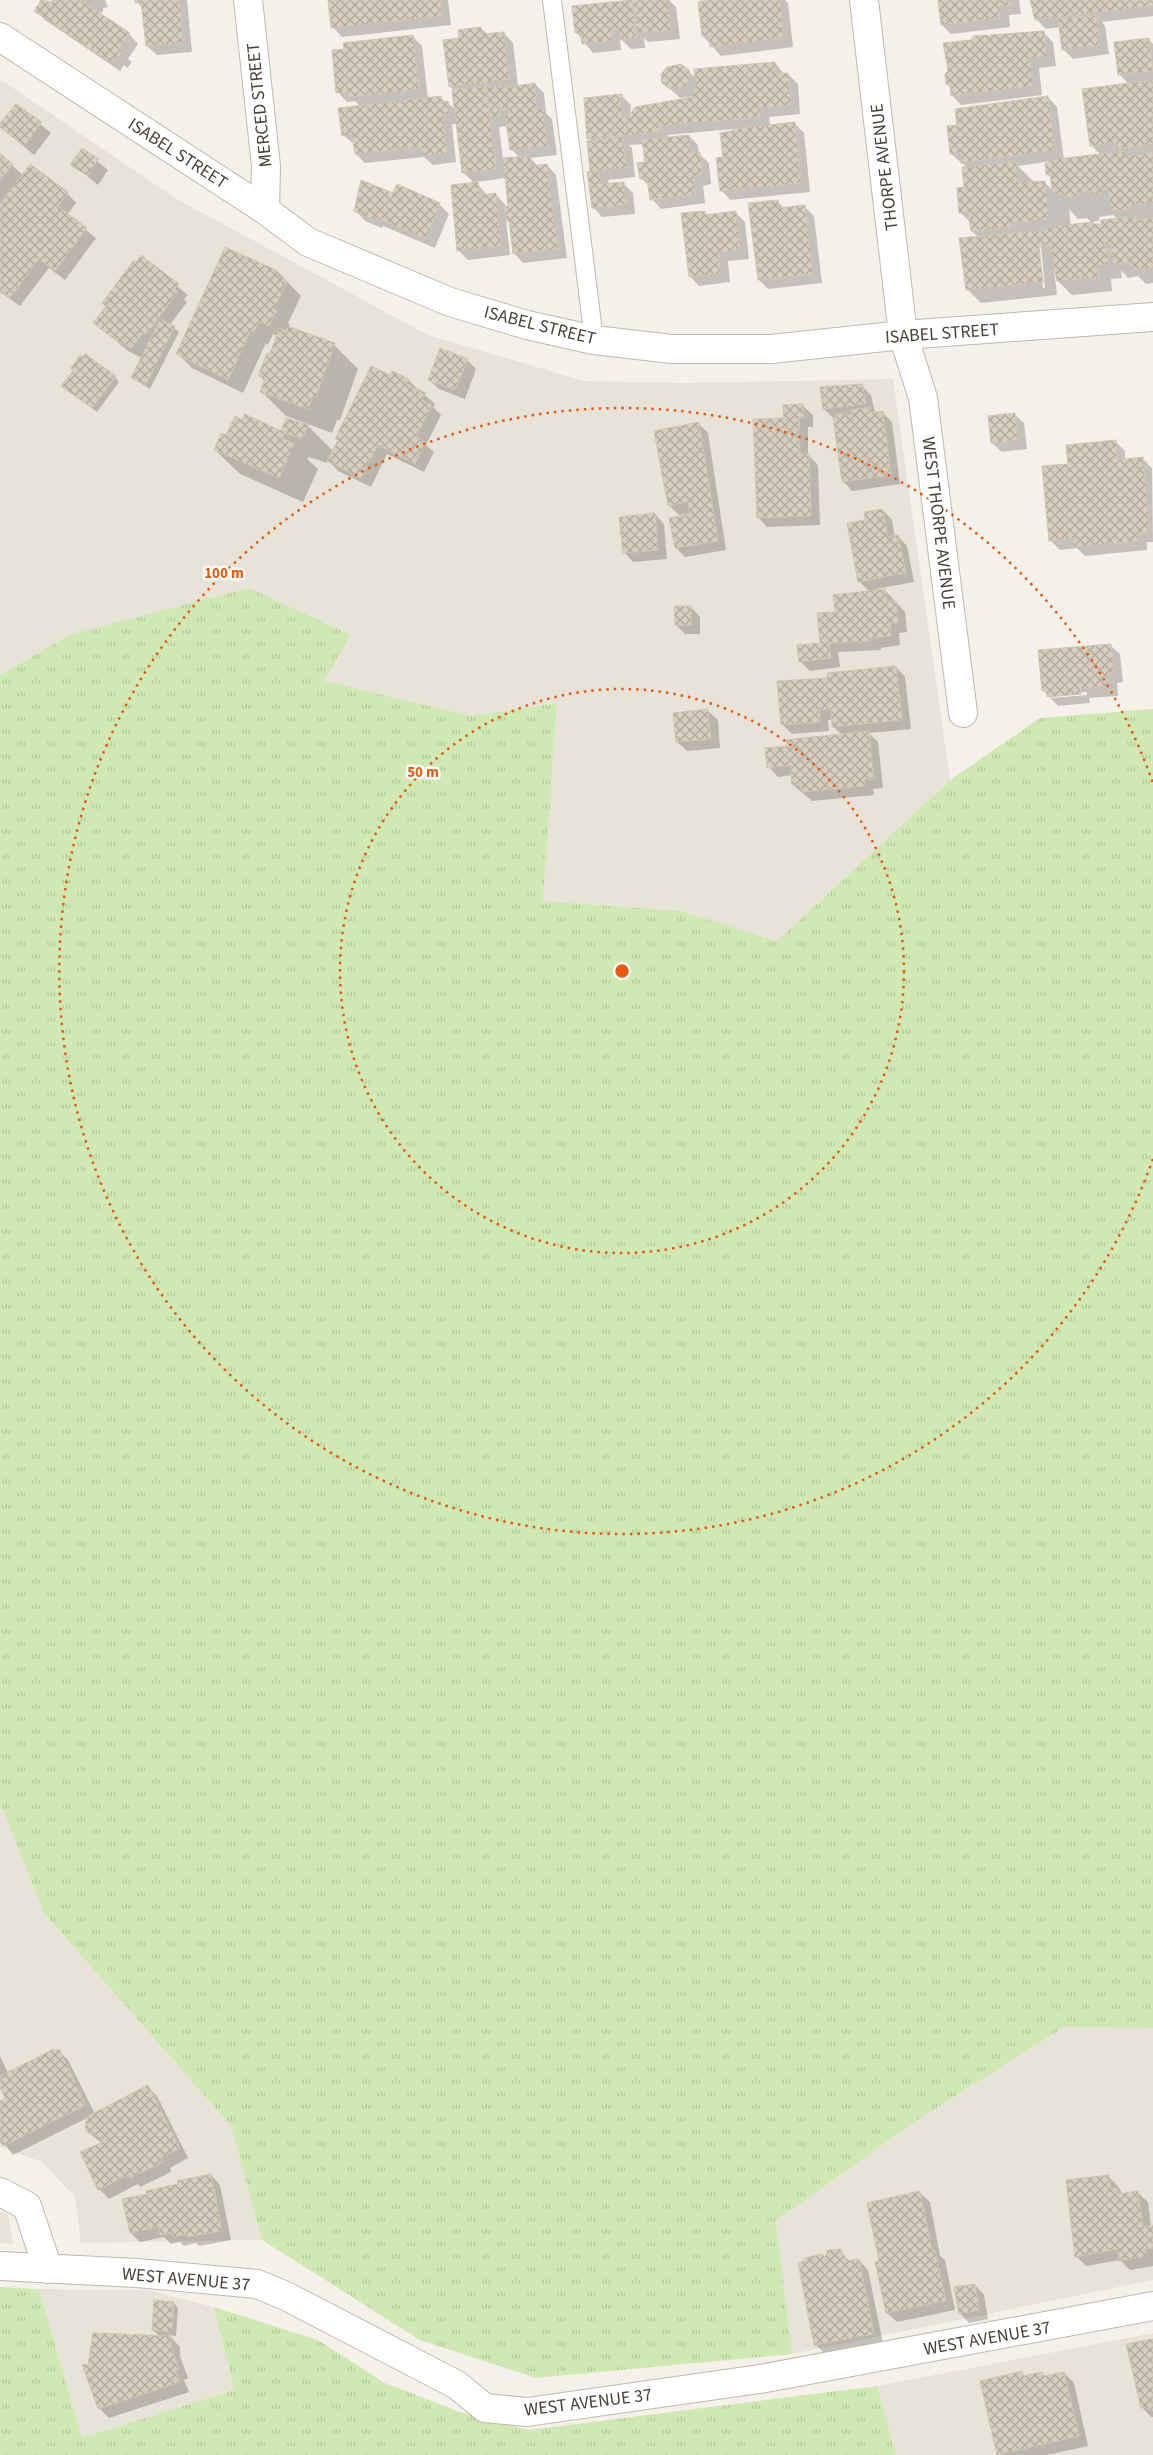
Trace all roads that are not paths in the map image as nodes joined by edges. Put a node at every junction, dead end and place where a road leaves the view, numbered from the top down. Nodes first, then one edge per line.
1 (248, 0) edge
2 (552, 0) edge
3 (864, 0) edge
4 (0, 37) edge
5 (265, 210) junction
6 (1153, 317) edge
7 (903, 335) junction
8 (594, 340) junction
9 (963, 713) dead end
10 (0, 2192) edge
11 (0, 2266) edge
12 (48, 2269) junction
13 (1153, 2306) edge

1 - 5 street, MERCED STREET
2 - 8 lane
3 - 7 street, THORPE AVENUE
4 - 5 street, ISABEL STREET
5 - 8 street, ISABEL STREET
6 - 7 street, ISABEL STREET
7 - 8 street, ISABEL STREET
7 - 9 street, WEST THORPE AVENUE
10 - 12 street
11 - 12 street, WEST AVENUE 37
12 - 13 street, WEST AVENUE 37

